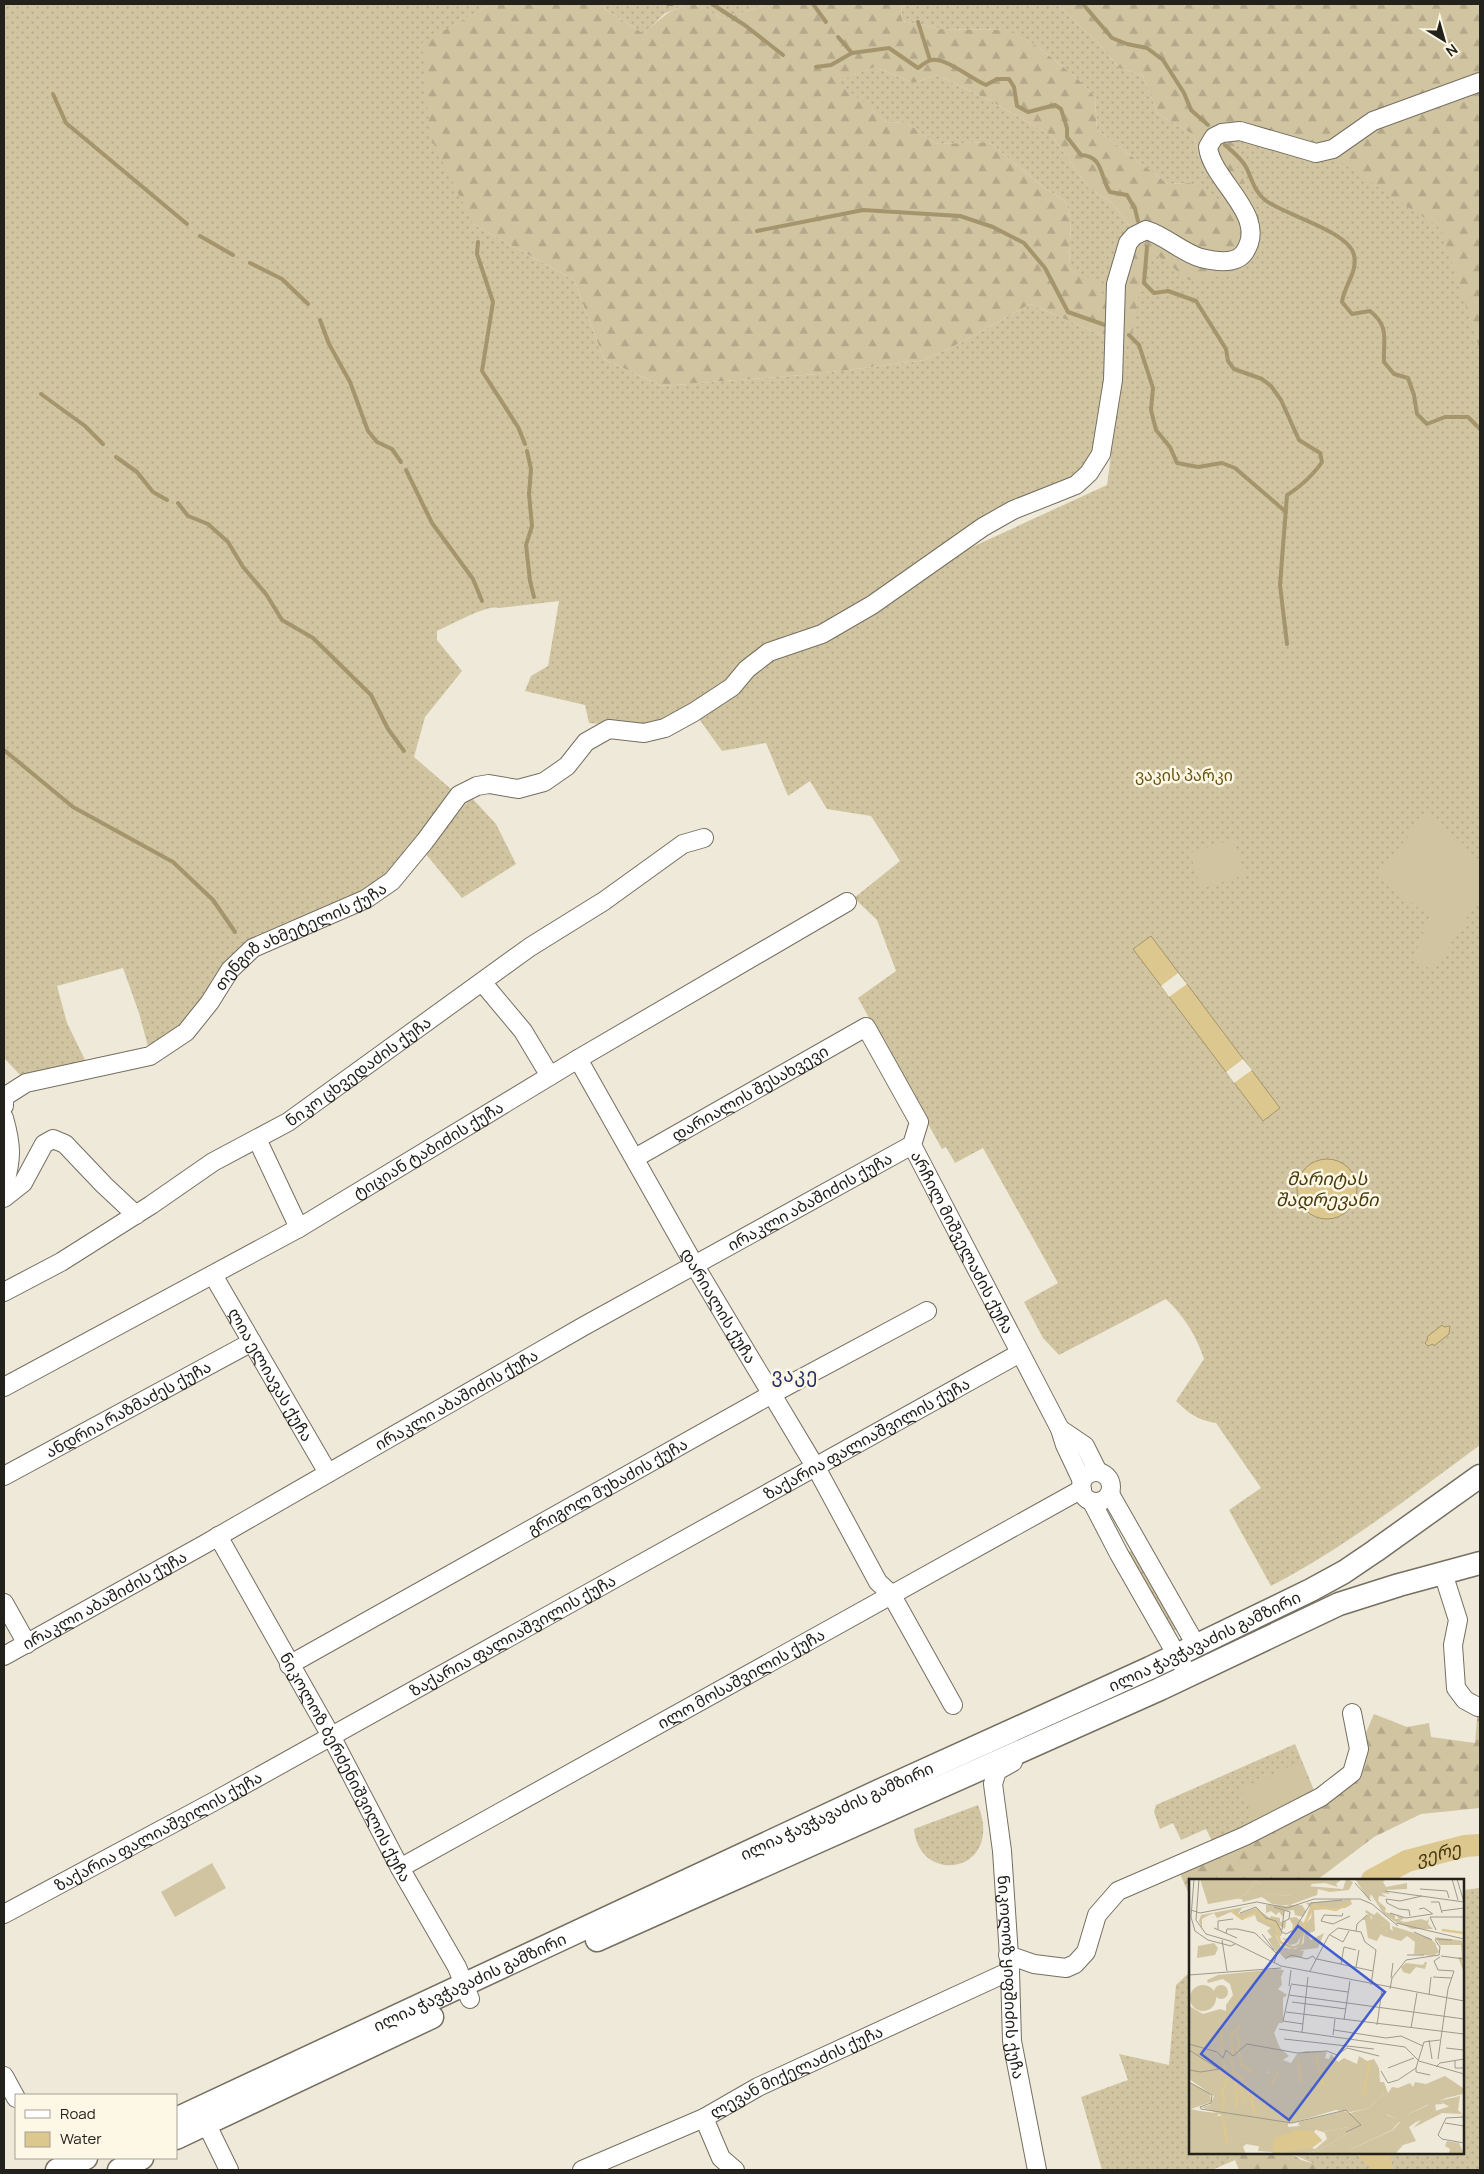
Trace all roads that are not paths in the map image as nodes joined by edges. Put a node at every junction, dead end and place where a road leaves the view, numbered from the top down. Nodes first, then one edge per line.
1 (1480, 82) edge
2 (704, 838) dead end
3 (847, 902) dead end
4 (482, 982) junction
5 (866, 1027) joint
6 (578, 1059) junction
7 (550, 1076) junction
8 (4, 1106) edge
9 (4, 1118) edge
10 (257, 1139) junction
11 (912, 1145) junction
12 (635, 1158) junction
13 (4, 1187) edge
14 (4, 1198) edge
15 (136, 1215) junction
16 (299, 1228) junction
17 (695, 1266) junction
18 (213, 1275) junction
19 (4, 1292) edge
20 (927, 1311) dead end
21 (252, 1342) junction
22 (1020, 1353) junction
23 (4, 1387) edge
24 (772, 1394) junction
25 (1060, 1429) junction
26 (816, 1468) junction
27 (1098, 1472) junction
28 (328, 1473) junction
29 (4, 1476) edge
30 (1480, 1476) edge
31 (1085, 1491) junction
32 (1110, 1494) junction
33 (218, 1536) junction
34 (1480, 1563) edge
35 (1443, 1573) junction
36 (891, 1594) junction
37 (4, 1603) edge
38 (27, 1644) junction
39 (1200, 1645) junction
40 (4, 1656) edge
41 (1176, 1656) junction
42 (290, 1665) junction
43 (1199, 1670) junction
44 (953, 1705) dead end
45 (1479, 1707) edge
46 (1352, 1712) dead end
47 (331, 1736) junction
48 (1023, 1750) junction
49 (970, 1773) junction
50 (993, 1784) junction
51 (400, 1868) junction
52 (4, 1914) edge
53 (1009, 1963) junction
54 (468, 1992) junction
55 (4, 2076) edge
56 (15, 2096) edge
57 (178, 2118) edge
58 (704, 2118) junction
59 (206, 2123) junction
60 (178, 2137) edge
61 (82, 2159) edge
62 (140, 2159) edge
63 (54, 2166) edge
64 (119, 2170) edge
65 (229, 2170) edge
66 (582, 2170) edge
67 (735, 2170) edge
68 (1036, 2170) edge

1 - 8 street, თენგიზ ახმეტელის ქუჩა
2 - 4 street, ნიკო ცხვედაძის ქუჩა
3 - 6 street, ტიციან ტაბიძის ქუჩა
4 - 7 street
4 - 10 street, ნიკო ცხვედაძის ქუჩა
5 - 11 street, არჩილ მიშველაძის ქუჩა
5 - 12 street, დარიალის შესახვევი
6 - 7 street, ტიციან ტაბიძის ქუჩა
6 - 12 street, დარიალის ქუჩა
7 - 16 street, ტიციან ტაბიძის ქუჩა
9 - 13 street
10 - 15 street, ნიკო ცხვედაძის ქუჩა
10 - 16 street
11 - 17 street, ირაკლი აბაშიძის ქუჩა
11 - 22 street, არჩილ მიშველაძის ქუჩა
12 - 17 street, დარიალის ქუჩა
14 - 15 street
15 - 19 street, ნიკო ცხვედაძის ქუჩა
16 - 18 street, ტიციან ტაბიძის ქუჩა
17 - 24 street, დარიალის ქუჩა
17 - 28 street, ირაკლი აბაშიძის ქუჩა
18 - 21 street, ლია ელიავას ქუჩა
18 - 23 street, ტიციან ტაბიძის ქუჩა
20 - 24 street, გრიგოლ მუხაძის ქუჩა
21 - 28 street, ლია ელიავას ქუჩა
21 - 29 street, ანდრია რაზმაძეს ქუჩა
22 - 25 street, არჩილ მიშველაძის ქუჩა
22 - 26 street, ზაქარია ფალიაშვილის ქუჩა
24 - 26 street, დარიალის ქუჩა
24 - 42 street, გრიგოლ მუხაძის ქუჩა
25 - 27 street, არჩილ მიშველაძის ქუჩა
25 - 31 street, არჩილ მიშველაძის ქუჩა
26 - 36 street, დარიალის ქუჩა
26 - 47 street, ზაქარია ფალიაშვილის ქუჩა
27 - 31 street
27 - 32 street
28 - 33 street, ირაკლი აბაშიძის ქუჩა
30 - 39 main road, ილია ჭავჭავაძის გამზირი
31 - 32 street
31 - 36 street, ილო მოსაშვილის ქუჩა
31 - 41 street, არჩილ მიშველაძის ქუჩა
32 - 39 street
33 - 38 street, ირაკლი აბაშიძის ქუჩა
33 - 42 street, ნიკოლოზ ბერძენიშვილის ქუჩა
34 - 35 main road, ილია ჭავჭავაძის გამზირი
35 - 43 main road, ილია ჭავჭავაძის გამზირი
35 - 45 street
36 - 44 street, დარიალის ქუჩა
36 - 51 street, ილო მოსაშვილის ქუჩა
37 - 38 street
38 - 40 street, ირაკლი აბაშიძის ქუჩა
39 - 41 main road, ილია ჭავჭავაძის გამზირი
41 - 43 street, არჩილ მიშველაძის ქუჩა
41 - 54 main road, ილია ჭავჭავაძის გამზირი
42 - 47 street, ნიკოლოზ ბერძენიშვილის ქუჩა
43 - 48 main road, ილია ჭავჭავაძის გამზირი
46 - 53 street
47 - 51 street, ნიკოლოზ ბერძენიშვილის ქუჩა
47 - 52 street, ზაქარია ფალიაშვილის ქუჩა
48 - 49 main road, ილია ჭავჭავაძის გამზირი
48 - 50 street
49 - 50 street
49 - 54 main road, ილია ჭავჭავაძის გამზირი
50 - 53 street, ნიკოლოზ ყიფშიძის ქუჩა
51 - 54 street, ნიკოლოზ ბერძენიშვილის ქუჩა
53 - 58 street, ლევან მიქელაძის ქუჩა
53 - 68 street, ნიკოლოზ ყიფშიძის ქუჩა
54 - 57 main road, ილია ჭავჭავაძის გამზირი
54 - 59 main road, ილია ჭავჭავაძის გამზირი
55 - 56 street
58 - 66 street, ლევან მიქელაძის ქუჩა
58 - 67 street
59 - 60 main road, ილია ჭავჭავაძის გამზირი
59 - 65 street
61 - 63 main road
62 - 64 main road

